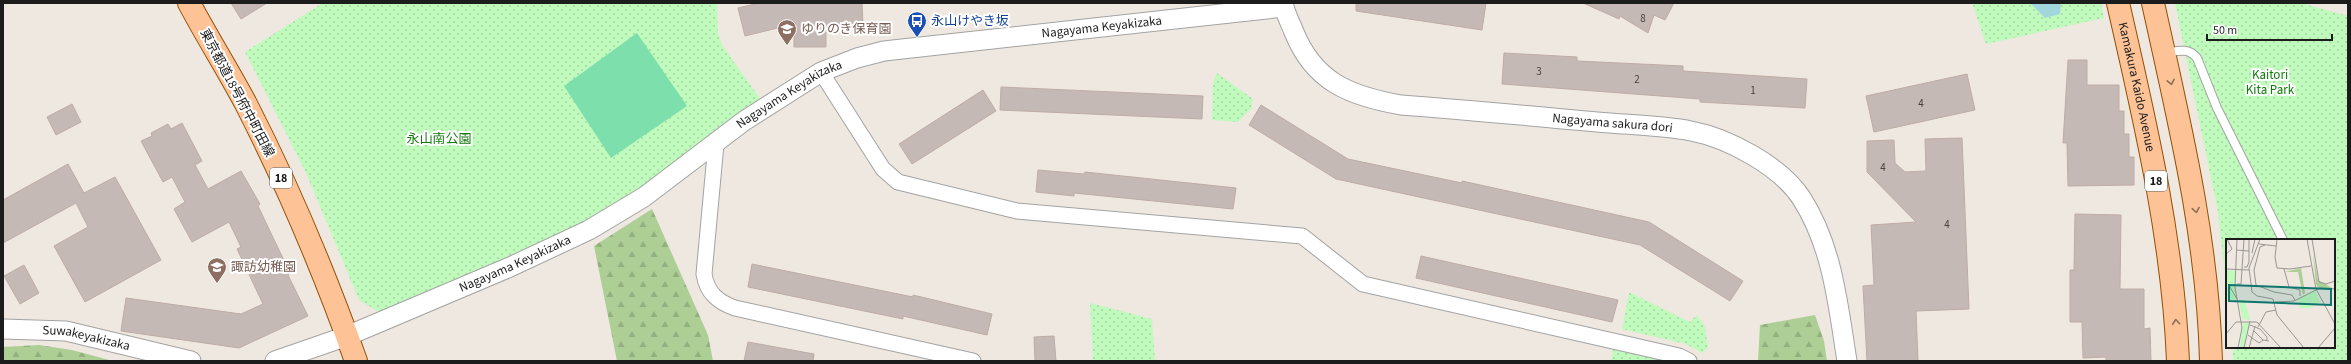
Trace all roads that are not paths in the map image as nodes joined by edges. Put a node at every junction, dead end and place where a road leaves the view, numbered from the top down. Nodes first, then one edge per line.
1 (189, 3) edge
2 (2118, 3) edge
3 (2153, 3) edge
4 (1283, 5) edge
5 (2164, 53) junction
6 (821, 72) junction
7 (2178, 116) junction
8 (2145, 124) junction
9 (716, 144) junction
10 (2282, 239) edge
11 (3, 329) edge
12 (347, 336) junction
13 (191, 361) edge
14 (275, 361) edge
15 (356, 361) edge
16 (973, 361) edge
17 (1689, 361) edge
18 (1847, 361) edge
19 (2178, 361) edge
20 (2211, 361) edge

1 - 12 main road, 東京都道18号府中町田線 / 18
2 - 8 main road, Kamakura Kaido Avenue / 18
3 - 5 main road
4 - 6 street, Nagayama Keyakizaka
4 - 18 street, Nagayama sakura dori
5 -> 7 main road
5 - 10 lane
6 - 9 street, Nagayama Keyakizaka
6 - 17 street
7 - 8 main road
7 -> 20 main road
19 -> 8 main road, Kamakura Kaido Avenue / 18
9 - 12 street, Nagayama Keyakizaka
9 - 16 street
11 - 13 street, Suwakeyakizaka
12 - 14 street
12 - 15 main road, 東京都道18号府中町田線 / 18

